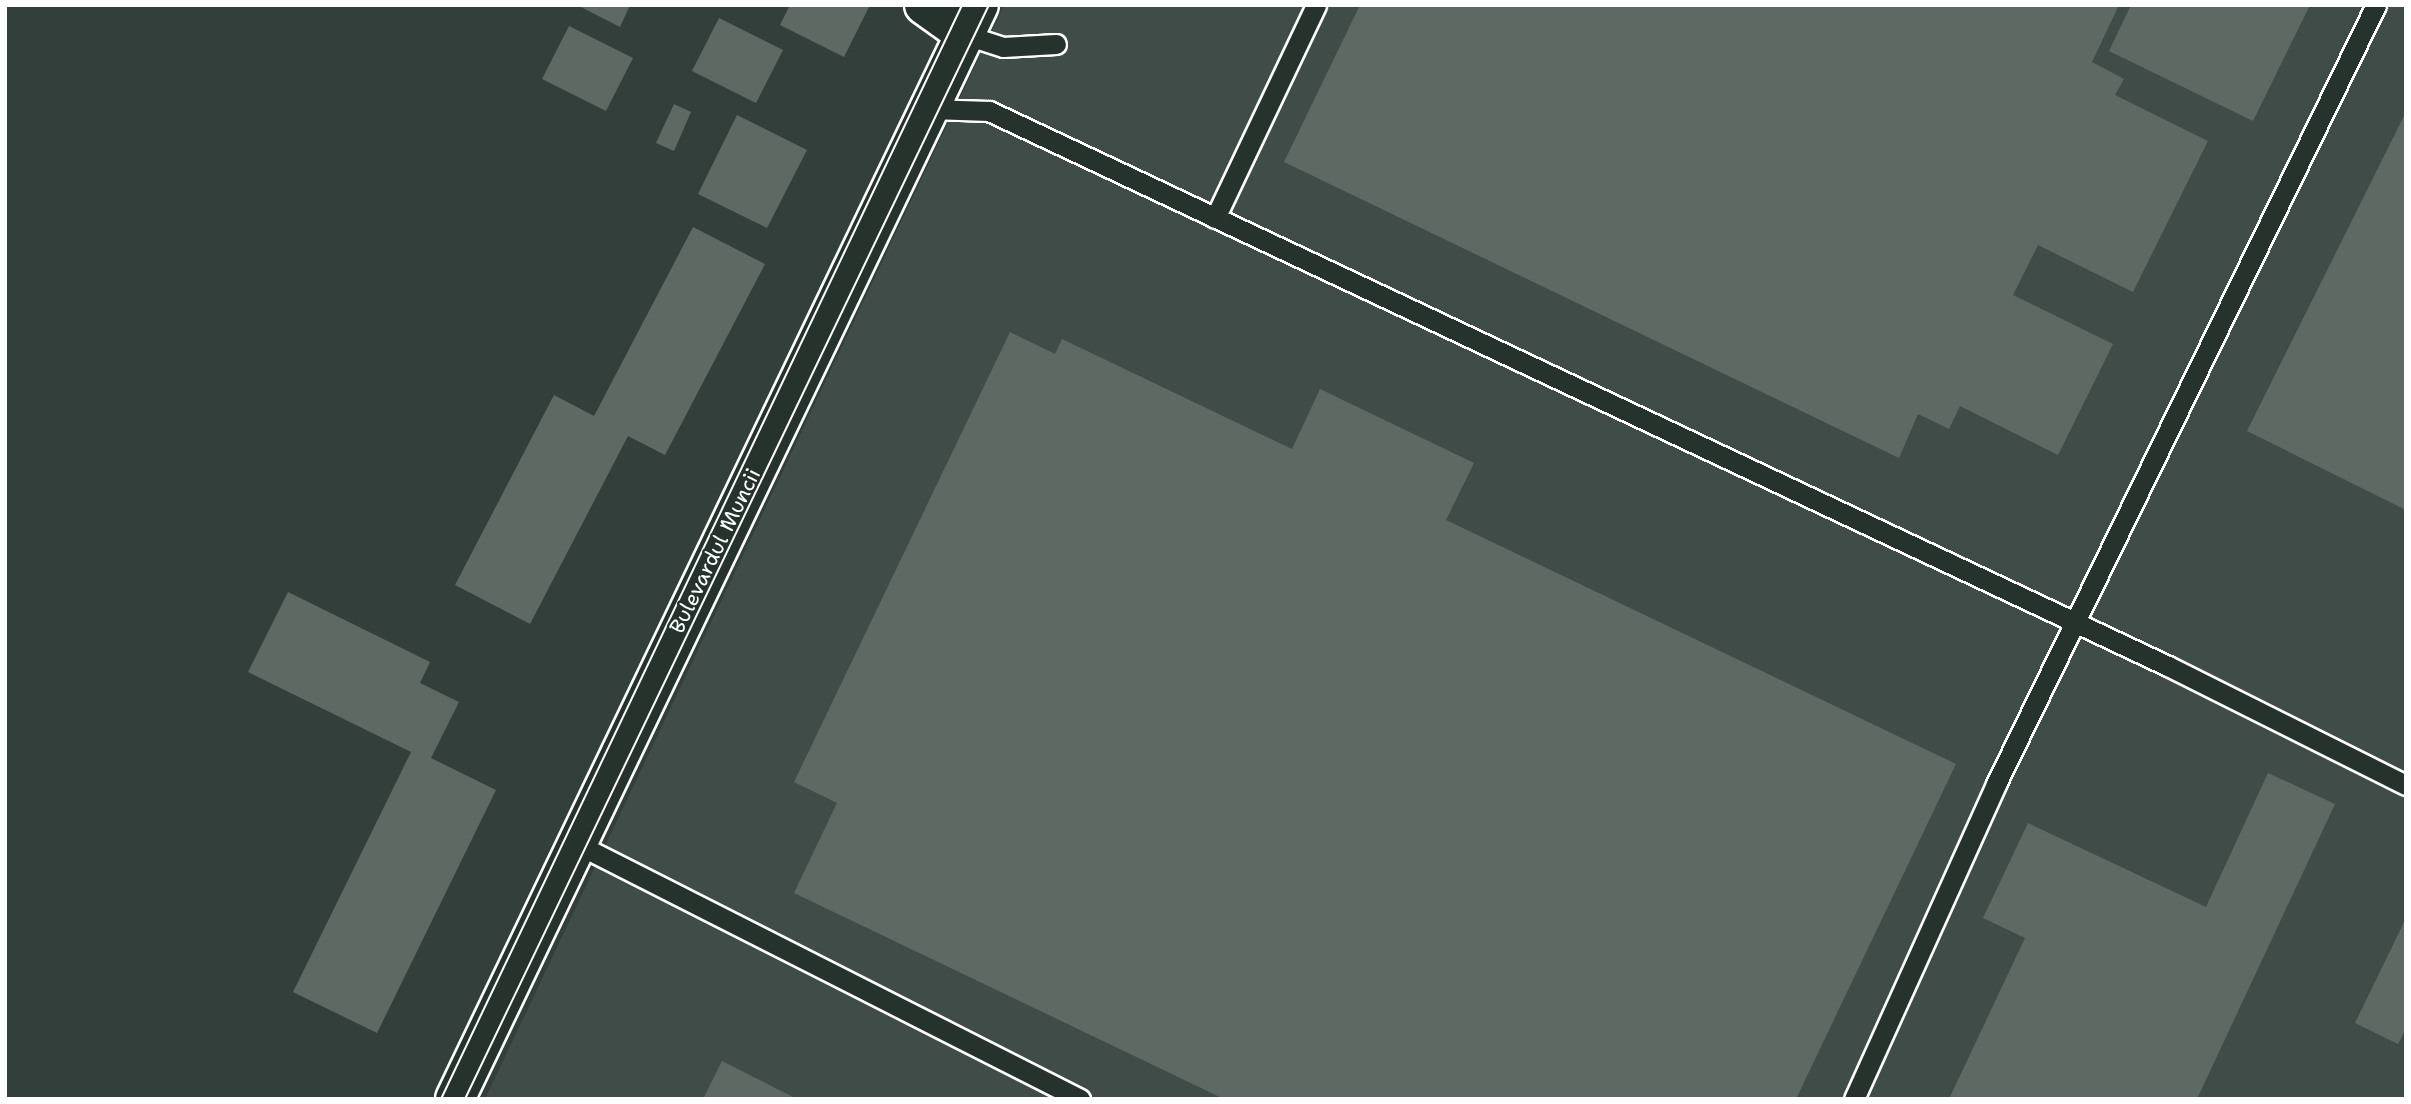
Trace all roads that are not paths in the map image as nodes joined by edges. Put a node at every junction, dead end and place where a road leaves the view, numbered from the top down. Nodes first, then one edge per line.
1 (924, 5) edge
2 (1317, 5) edge
3 (2376, 5) edge
4 (972, 20) edge
5 (1056, 44) dead end
6 (930, 109) junction
7 (1215, 218) junction
8 (2074, 625) junction
9 (2406, 785) edge
10 (577, 844) junction
11 (455, 1099) edge
12 (1080, 1099) edge
13 (1854, 1099) edge

1 - 4 main road
2 - 7 lane
3 - 8 lane
4 - 5 lane
4 - 6 main road, Bulevardul Muncii
6 - 7 lane
6 - 10 main road, Bulevardul Muncii
7 - 8 lane
8 - 9 lane
8 - 13 lane
10 - 11 main road, Bulevardul Muncii
10 - 12 lane

